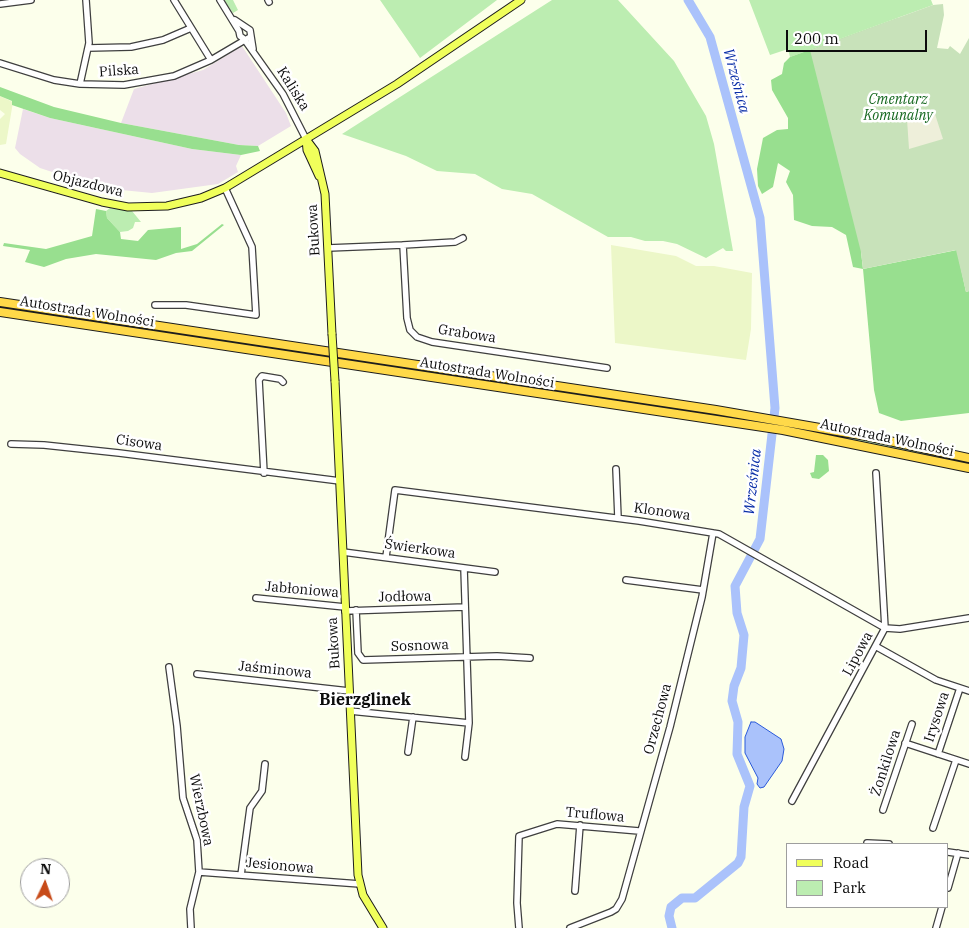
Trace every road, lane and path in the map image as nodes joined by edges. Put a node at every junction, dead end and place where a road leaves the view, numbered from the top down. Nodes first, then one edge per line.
1 (31, 0) edge
2 (86, 0) edge
3 (174, 0) edge
4 (220, 0) edge
5 (521, 0) edge
6 (0, 4) edge
7 (191, 28) junction
8 (241, 31) junction
9 (247, 38) junction
10 (235, 45) junction
11 (88, 48) junction
12 (211, 60) junction
13 (0, 63) edge
14 (80, 84) junction
15 (306, 139) junction
16 (0, 173) edge
17 (225, 188) junction
18 (462, 238) dead end
19 (403, 245) junction
20 (328, 248) junction
21 (0, 302) edge
22 (155, 305) dead end
23 (0, 312) edge
24 (607, 368) dead end
25 (283, 382) dead end
26 (11, 444) dead end
27 (969, 458) edge
28 (616, 468) dead end
29 (969, 468) edge
30 (264, 473) junction
31 (876, 474) dead end
32 (340, 481) junction
33 (618, 518) junction
34 (712, 533) junction
35 (343, 552) junction
36 (386, 557) junction
37 (464, 568) junction
38 (495, 572) dead end
39 (626, 580) dead end
40 (703, 590) junction
41 (256, 598) dead end
42 (465, 608) junction
43 (345, 609) junction
44 (356, 610) junction
45 (969, 618) edge
46 (885, 628) junction
47 (877, 647) junction
48 (467, 656) junction
49 (530, 658) dead end
50 (169, 667) dead end
51 (197, 674) dead end
52 (960, 688) junction
53 (349, 691) junction
54 (969, 691) edge
55 (350, 711) junction
56 (413, 717) junction
57 (468, 723) junction
58 (912, 724) dead end
59 (905, 743) junction
60 (408, 752) dead end
61 (938, 754) junction
62 (465, 757) dead end
63 (956, 760) junction
64 (265, 764) dead end
65 (969, 764) edge
66 (792, 801) dead end
67 (883, 810) dead end
68 (580, 825) junction
69 (933, 828) dead end
70 (640, 831) junction
71 (949, 852) edge
72 (958, 853) junction
73 (969, 855) edge
74 (199, 872) junction
75 (241, 875) junction
76 (360, 884) junction
77 (949, 884) edge
78 (575, 891) dead end
79 (942, 908) edge
80 (191, 928) edge
81 (383, 928) edge
82 (519, 928) edge
83 (570, 928) edge
84 (936, 928) edge

1 - 6 street
2 - 11 street
3 - 7 street
4 - 8 street
5 - 15 main road, Objazdowa
7 - 11 street
7 - 12 street
8 - 9 street
8 - 9 street
8 - 10 street
9 - 10 street, Pilska
9 - 15 street, Kaliska
10 - 12 street, Pilska
11 - 14 street
12 - 14 street, Pilska
13 - 14 street, Pilska
15 - 17 main road, Objazdowa
15 - 20 main road, Bukowa
16 - 17 main road, Objazdowa
17 - 22 street
18 - 19 street
19 - 20 street
19 - 24 street, Grabowa
20 - 32 main road, Bukowa, bridge
21 - 27 highway, Autostrada Wolności
23 - 29 highway, Autostrada Wolności
25 - 30 street
26 - 30 street, Cisowa
28 - 33 street
30 - 32 street, Cisowa
31 - 46 street, Lipowa
32 - 35 main road, Bukowa
33 - 34 street, Klonowa
33 - 36 street, Klonowa
34 - 40 street, Orzechowa
34 - 46 street, Klonowa
35 - 36 street, Świerkowa
35 - 43 main road, Bukowa
36 - 37 street, Świerkowa
37 - 38 street, Świerkowa
37 - 42 street
39 - 40 street
40 - 70 street, Orzechowa
41 - 43 street, Jabłoniowa
42 - 44 street, Jodłowa
42 - 48 street
43 - 44 street, Jodłowa
43 - 53 main road, Bukowa
44 - 48 street, Sosnowa
45 - 46 street
46 - 47 street, Lipowa
47 - 52 street
47 - 66 street, Lipowa
48 - 49 street, Sosnowa
48 - 57 street
50 - 74 street, Wierzbowa
51 - 53 street, Jaśminowa
52 - 54 street
52 - 61 street, Irysowa
53 - 55 main road, Bukowa
55 - 56 street
55 - 76 main road, Bukowa
56 - 57 street
56 - 60 street
57 - 62 street
58 - 59 street, Żonkilowa
59 - 61 street
59 - 67 street, Żonkilowa
61 - 63 street
63 - 65 street
63 - 69 street
64 - 75 street
68 - 70 street, Truflowa
68 - 78 street
68 - 82 street, Truflowa
70 - 83 street, Orzechowa
71 - 72 street
72 - 73 street
72 - 77 street
74 - 75 street, Jesionowa
74 - 80 street, Wierzbowa
75 - 76 street, Jesionowa
76 - 81 main road, Bukowa
79 - 84 street

